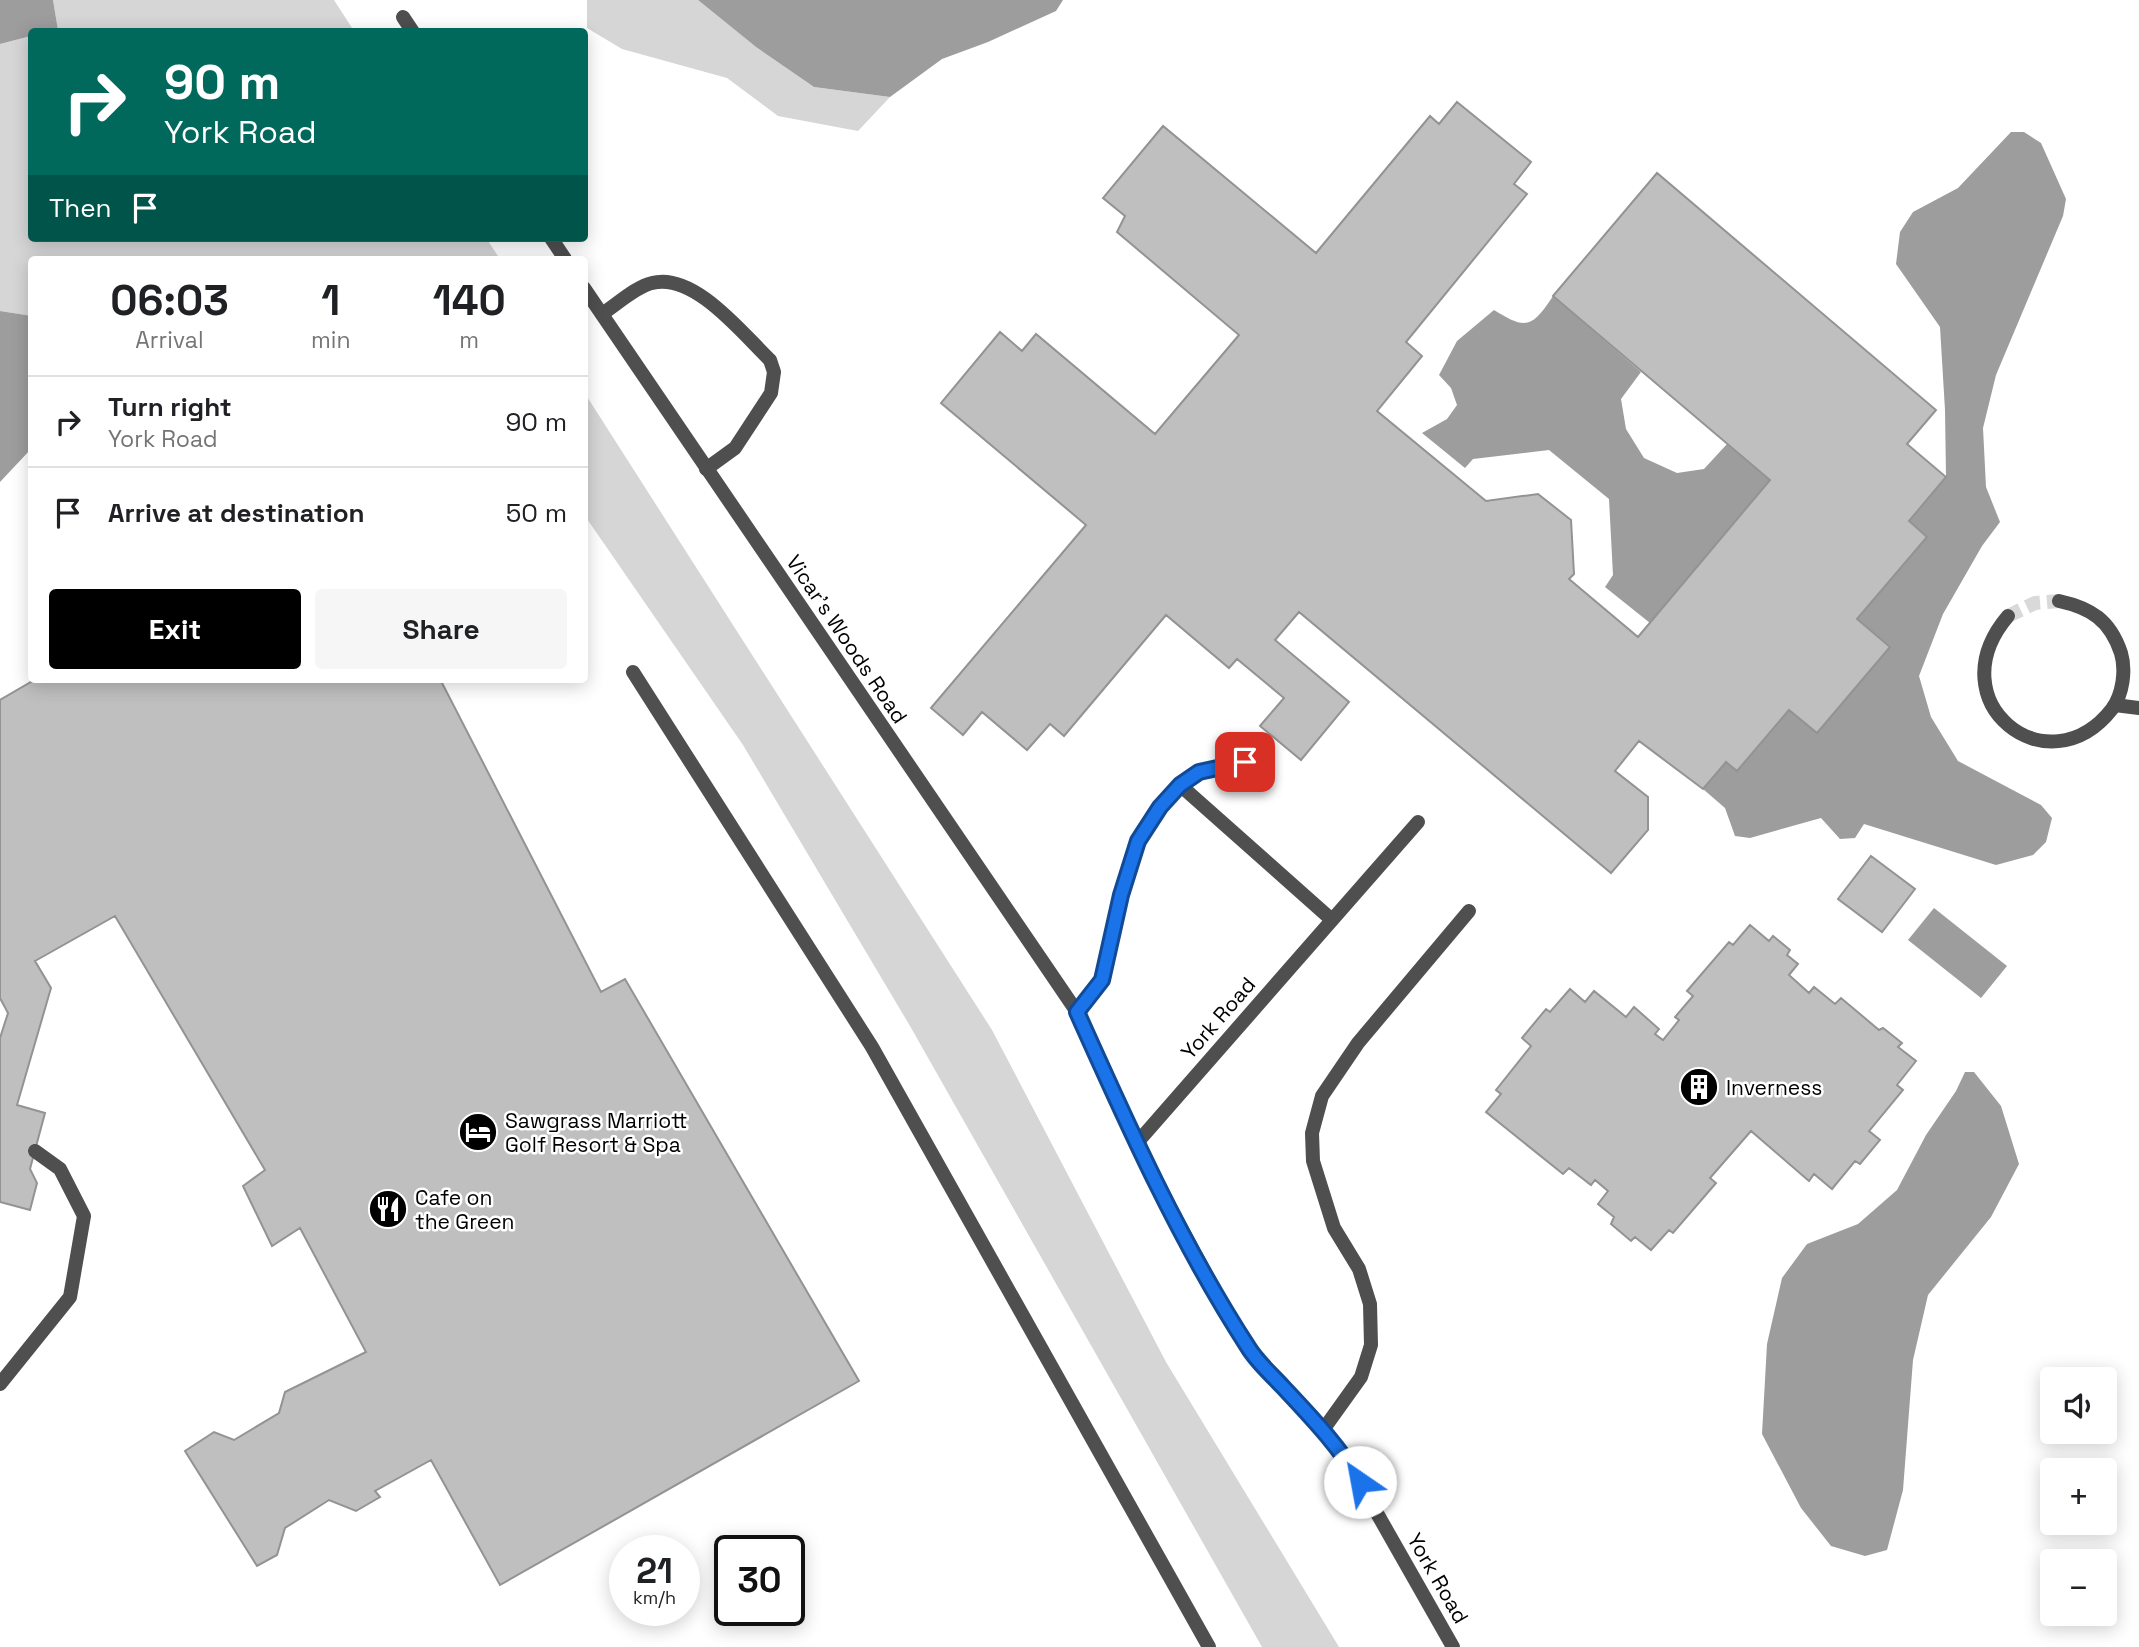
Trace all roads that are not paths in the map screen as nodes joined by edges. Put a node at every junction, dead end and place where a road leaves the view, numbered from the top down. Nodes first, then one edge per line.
1 (403, 17) dead end
2 (410, 28) edge
3 (588, 294) edge
4 (602, 314) junction
5 (706, 470) junction
6 (2059, 600) tunnel mouth
7 (2008, 616) tunnel mouth
8 (2139, 659) edge
9 (2123, 660) junction
10 (633, 672) dead end
11 (2115, 705) junction
12 (2139, 708) edge
13 (1245, 762) dead end
14 (1180, 785) junction
15 (1418, 822) dead end
16 (1469, 911) dead end
17 (1332, 920) junction
18 (1077, 1012) junction
19 (1136, 1144) junction
20 (35, 1151) dead end
21 (0, 1384) edge
22 (1322, 1430) junction
23 (1209, 1647) edge
24 (1453, 1647) edge

1 - 2 street
3 - 4 street, Vicar's Woods Road
4 - 5 street, Vicar's Woods Road
4 - 5 street
5 - 18 street, Vicar's Woods Road
6 - 9 street
7 - 11 street
8 - 9 street
9 - 11 street
10 - 23 street
11 - 12 street
13 - 14 street
14 - 17 street
14 - 18 street
15 - 17 street, York Road
16 - 22 street
17 - 19 street, York Road
18 - 19 street, York Road
19 - 22 street, York Road
20 - 21 street
22 - 24 street, York Road

